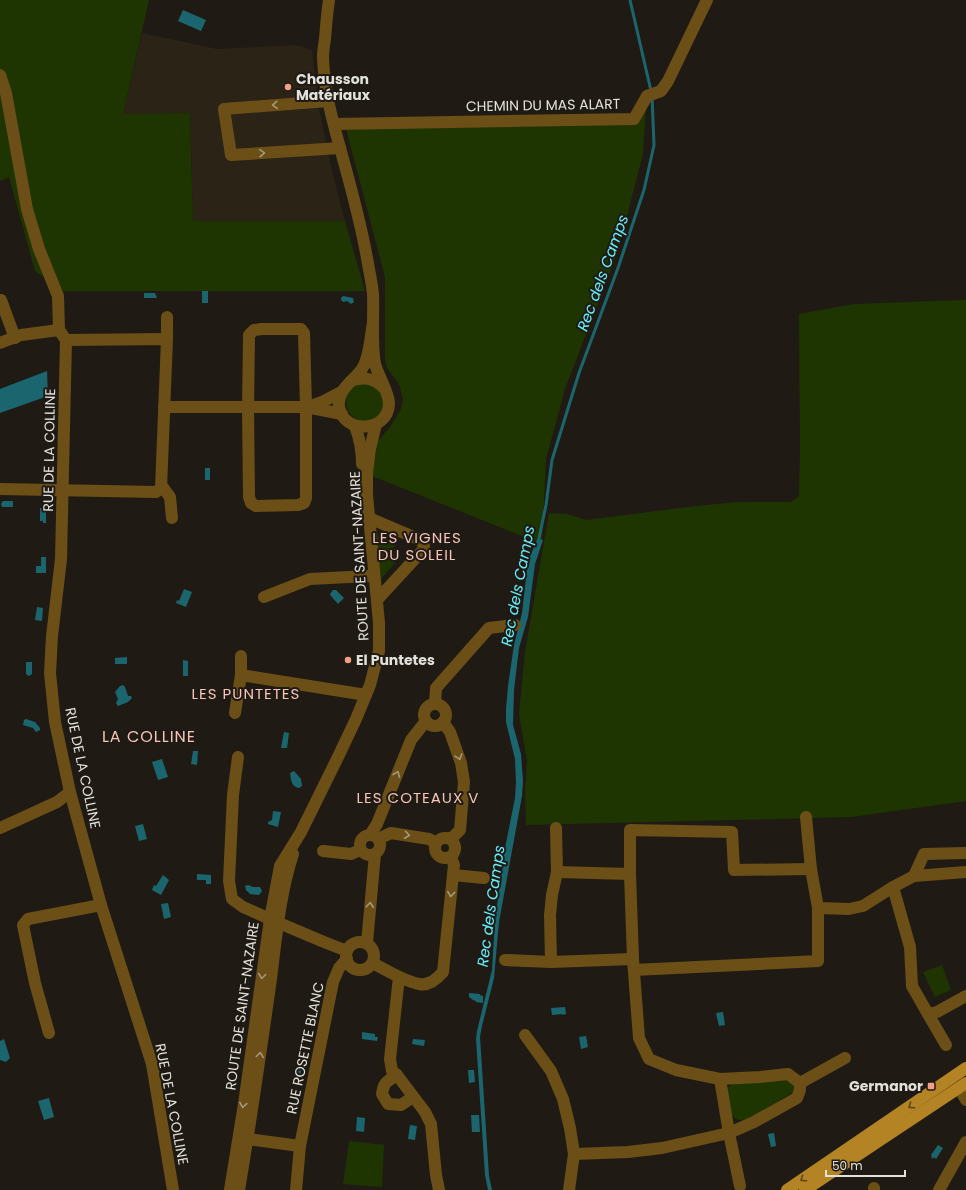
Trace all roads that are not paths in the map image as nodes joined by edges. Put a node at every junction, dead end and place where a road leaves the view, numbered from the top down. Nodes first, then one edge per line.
1 (329, 0) edge
2 (707, 0) edge
3 (0, 75) edge
4 (328, 101) junction
5 (334, 124) junction
6 (340, 148) junction
7 (1, 300) edge
8 (167, 317) dead end
9 (373, 322) junction
10 (59, 330) junction
11 (15, 338) junction
12 (167, 339) junction
13 (66, 340) junction
14 (0, 343) edge
15 (351, 382) junction
16 (384, 389) junction
17 (342, 392) junction
18 (164, 407) junction
19 (306, 407) junction
20 (248, 408) junction
21 (342, 414) junction
22 (376, 424) junction
23 (355, 426) junction
24 (162, 486) junction
25 (0, 489) edge
26 (62, 490) junction
27 (172, 518) dead end
28 (369, 518) junction
29 (369, 576) junction
30 (264, 597) dead end
31 (377, 600) junction
32 (515, 625) dead end
33 (241, 656) dead end
34 (241, 675) junction
35 (368, 690) junction
36 (435, 704) junction
37 (235, 714) dead end
38 (426, 721) junction
39 (443, 722) junction
40 (238, 757) dead end
41 (70, 792) junction
42 (806, 817) dead end
43 (0, 828) edge
44 (556, 828) dead end
45 (374, 837) junction
46 (450, 838) junction
47 (436, 842) junction
48 (360, 850) junction
49 (323, 851) dead end
50 (375, 854) junction
51 (966, 854) edge
52 (451, 856) junction
53 (811, 869) junction
54 (557, 872) junction
55 (966, 872) edge
56 (630, 874) junction
57 (453, 875) junction
58 (914, 876) junction
59 (484, 878) dead end
60 (893, 886) junction
61 (102, 905) junction
62 (818, 908) junction
63 (274, 921) junction
64 (367, 944) junction
65 (347, 955) junction
66 (506, 960) dead end
67 (551, 962) junction
68 (373, 963) junction
69 (633, 965) junction
70 (399, 977) junction
71 (966, 996) edge
72 (928, 1014) junction
73 (49, 1033) dead end
74 (526, 1035) dead end
75 (946, 1045) dead end
76 (845, 1058) dead end
77 (966, 1068) edge
78 (966, 1072) edge
79 (397, 1074) junction
80 (720, 1079) junction
81 (800, 1083) junction
82 (962, 1085) edge
83 (413, 1097) junction
84 (966, 1100) edge
85 (729, 1133) junction
86 (243, 1139) junction
87 (966, 1142) edge
88 (300, 1146) junction
89 (574, 1154) junction
90 (966, 1158) edge
91 (741, 1189) edge
92 (174, 1190) edge
93 (230, 1190) edge
94 (239, 1190) edge
95 (296, 1190) edge
96 (439, 1190) edge
97 (569, 1190) edge
98 (787, 1190) edge
99 (805, 1190) edge
100 (939, 1190) edge
101 (948, 1190) edge

1 - 4 street
2 - 5 street, CHEMIN DU MAS ALART
3 - 10 street
4 - 5 street
4 -> 6 street
5 - 6 street
6 - 9 street
7 - 11 street
8 - 12 street
9 - 15 street
9 - 16 street
10 - 11 street
10 - 13 street
11 - 14 street
12 - 13 street
12 - 18 street
13 - 26 street, RUE DE LA COLLINE
15 - 16 street
15 - 17 street
16 - 22 street
17 - 19 street
17 - 21 street
18 - 20 street
18 - 24 street
19 - 20 street
19 - 20 street
19 - 20 street
19 - 21 street
21 - 23 street
22 - 23 street
22 - 28 street, ROUTE DE SAINT-NAZAIRE
23 - 29 street, ROUTE DE SAINT-NAZAIRE
24 - 26 street
24 - 27 street
25 - 26 street
26 - 41 street, RUE DE LA COLLINE
28 - 31 street, ROUTE DE SAINT-NAZAIRE
28 - 31 street
29 - 30 street
29 - 35 street, ROUTE DE SAINT-NAZAIRE
31 - 35 street, ROUTE DE SAINT-NAZAIRE
32 - 36 street
33 - 34 street
34 - 35 street
34 - 37 street
35 - 63 street, ROUTE DE SAINT-NAZAIRE
36 - 38 street
36 - 39 street
38 - 39 street
45 -> 38 street
39 -> 46 street
40 - 63 street
41 - 43 street
41 - 61 street, RUE DE LA COLLINE
42 - 53 street
44 - 54 street
45 -> 47 street
45 - 48 street
45 - 50 street
46 - 47 street
46 - 52 street
47 - 52 street
48 - 49 street
48 - 50 street
64 -> 50 street
51 - 58 street
52 - 57 street
53 - 56 street
53 - 62 street
54 - 56 street
54 - 67 street
55 - 58 street
56 - 69 street
57 - 59 street
57 -> 70 street
58 - 60 street
60 - 62 street
60 - 72 street
61 - 73 street
61 - 92 street, RUE DE LA COLLINE
62 - 69 street
63 - 65 street
63 - 86 street, ROUTE DE SAINT-NAZAIRE
64 - 65 street
64 - 68 street
65 - 68 street
65 - 88 street, RUE ROSETTE BLANC
66 - 67 street
67 - 69 street
68 - 70 street
69 - 80 street
70 - 79 street
71 - 72 street
72 - 75 street
74 - 89 street
76 - 81 street
77 -> 98 main road
78 - 82 main road
79 - 83 street
79 - 83 street
80 - 81 street
80 - 85 street
81 - 85 street
82 - 84 street
82 - 99 main road
83 - 96 street
85 - 89 street
85 - 91 street
86 - 88 street
86 - 93 street, ROUTE DE SAINT-NAZAIRE
86 - 94 street, ROUTE DE SAINT-NAZAIRE
87 - 100 street
88 - 95 street, RUE ROSETTE BLANC
89 - 97 street
90 - 101 street

